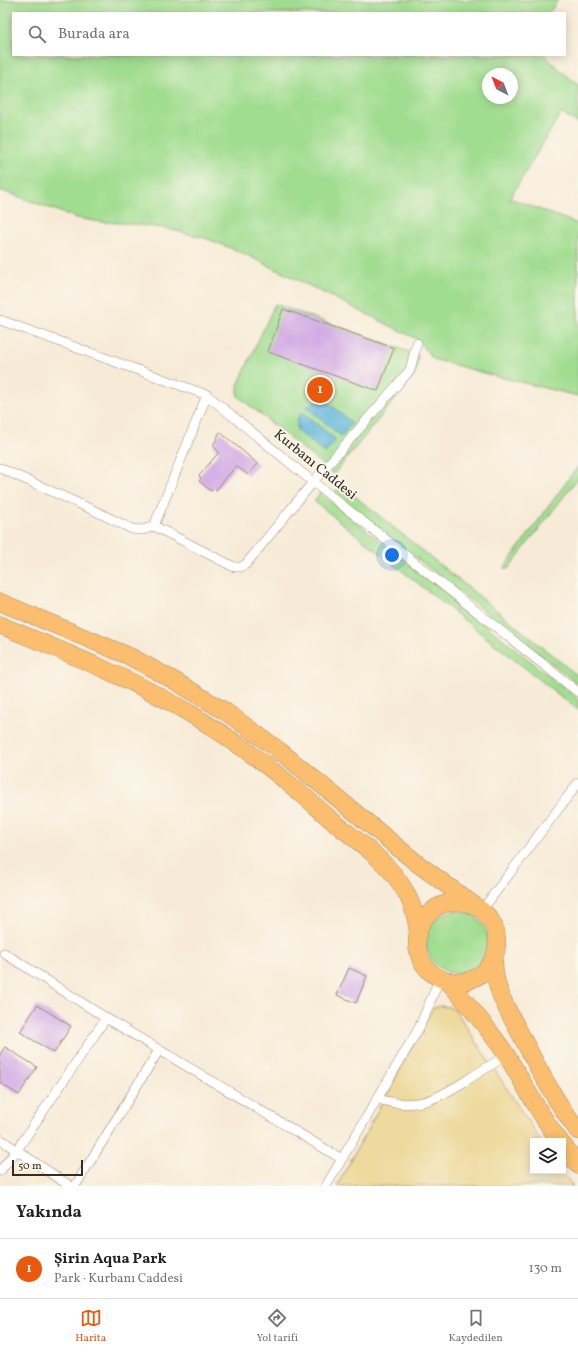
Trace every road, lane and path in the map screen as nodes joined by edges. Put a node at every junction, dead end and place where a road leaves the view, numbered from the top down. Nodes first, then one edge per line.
1 (0, 320) edge
2 (418, 343) dead end
3 (206, 395) junction
4 (0, 468) edge
5 (313, 482) junction
6 (154, 526) junction
7 (0, 602) edge
8 (0, 625) edge
9 (578, 692) edge
10 (578, 783) edge
11 (478, 908) junction
12 (418, 933) junction
13 (1, 954) edge
14 (494, 958) junction
15 (444, 980) junction
16 (106, 1018) junction
17 (159, 1050) junction
18 (506, 1056) junction
19 (378, 1099) junction
20 (578, 1131) edge
21 (558, 1138) edge
22 (0, 1139) edge
23 (17, 1150) junction
24 (566, 1150) edge
25 (342, 1159) junction
26 (578, 1165) edge
27 (0, 1171) edge
28 (70, 1186) edge
29 (75, 1186) edge
30 (326, 1186) edge

1 - 3 street, Kurbanı Caddesi
2 - 5 street
3 - 5 street, Kurbanı Caddesi
3 - 6 street
4 - 6 street
5 - 6 street
5 - 9 street, Kurbanı Caddesi
7 - 11 highway
8 - 12 highway
10 - 11 street
11 - 12 highway
11 - 14 highway
12 - 15 highway
13 - 16 street
14 - 15 highway
14 - 20 highway
15 - 18 highway
15 - 19 street
16 - 17 street
16 - 23 street
17 - 25 street
17 - 29 street
18 - 19 street
18 - 21 highway
19 - 25 street
22 - 23 street
23 - 27 street
23 - 28 street
24 - 26 highway
25 - 30 street

